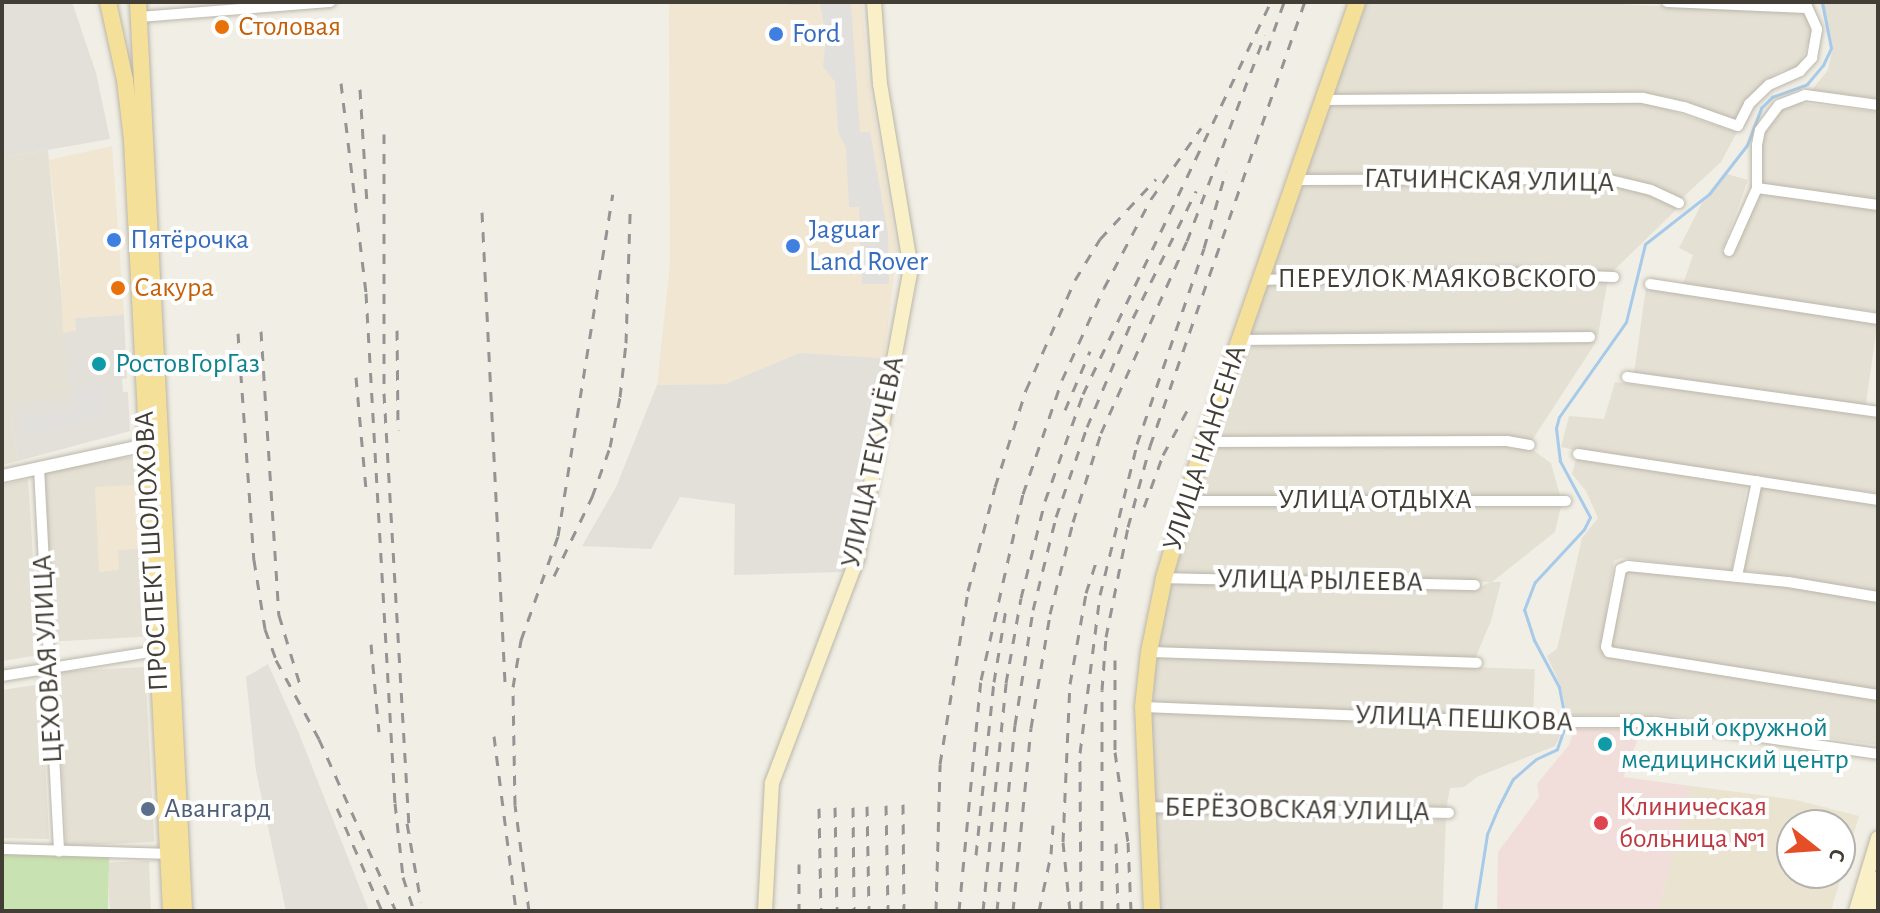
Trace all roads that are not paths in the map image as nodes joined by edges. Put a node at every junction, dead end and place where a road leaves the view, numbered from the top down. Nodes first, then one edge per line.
1 (108, 2) edge
2 (330, 2) edge
3 (874, 2) edge
4 (1357, 2) edge
5 (1667, 2) edge
6 (1806, 5) edge
7 (138, 9) edge
8 (1323, 100) junction
9 (1878, 105) edge
10 (1296, 180) junction
11 (1757, 188) junction
12 (1679, 203) dead end
13 (1878, 205) edge
14 (1729, 251) dead end
15 (1614, 277) dead end
16 (1260, 280) junction
17 (1650, 284) dead end
18 (1878, 319) edge
19 (1590, 337) dead end
20 (1239, 340) junction
21 (1627, 377) dead end
22 (1878, 412) edge
23 (1204, 442) junction
24 (153, 443) junction
25 (1530, 445) dead end
26 (1578, 454) dead end
27 (39, 468) junction
28 (2, 476) edge
29 (1757, 481) junction
30 (1878, 500) edge
31 (1184, 501) junction
32 (1566, 501) dead end
33 (1737, 576) junction
34 (1164, 578) junction
35 (1475, 585) dead end
36 (1878, 597) edge
37 (157, 651) junction
38 (1149, 652) junction
39 (1477, 663) dead end
40 (48, 669) junction
41 (2, 676) edge
42 (1878, 695) edge
43 (1143, 707) junction
44 (1878, 754) edge
45 (1145, 807) junction
46 (1449, 813) dead end
47 (1878, 838) edge
48 (2, 849) edge
49 (59, 851) junction
50 (167, 854) junction
51 (1878, 878) edge
52 (171, 911) edge
53 (184, 911) edge
54 (765, 911) edge
55 (1152, 911) edge
56 (1856, 911) edge
57 (1868, 911) edge

1 - 24 main road, ПРОСПЕКТ ШОЛОХОВА
2 - 7 street
3 - 54 main road, УЛИЦА ТЕКУЧЁВА
4 - 8 main road, УЛИЦА НАНСЕНА
5 - 6 street
6 - 8 street
7 - 24 main road, ПРОСПЕКТ ШОЛОХОВА
8 - 10 main road, УЛИЦА НАНСЕНА
9 - 11 street
10 - 12 street, ГАТЧИНСКАЯ УЛИЦА
10 - 16 main road, УЛИЦА НАНСЕНА
11 - 13 street
11 - 14 street
15 - 16 street, ПЕРЕУЛОК МАЯКОВСКОГО
16 - 20 main road, УЛИЦА НАНСЕНА
17 - 18 street
19 - 20 street
20 - 23 main road, УЛИЦА НАНСЕНА
21 - 22 street
23 - 25 street
23 - 31 main road, УЛИЦА НАНСЕНА
24 - 27 street
24 - 37 main road, ПРОСПЕКТ ШОЛОХОВА
24 - 53 main road, ПРОСПЕКТ ШОЛОХОВА
26 - 29 street
27 - 28 street
27 - 40 street, ЦЕХОВАЯ УЛИЦА
29 - 30 street
29 - 33 street
31 - 32 street, УЛИЦА ОТДЫХА
31 - 34 main road, УЛИЦА НАНСЕНА
33 - 36 street
33 - 42 street
34 - 35 street, УЛИЦА РЫЛЕЕВА
34 - 38 main road, УЛИЦА НАНСЕНА
37 - 40 street
37 - 50 main road, ПРОСПЕКТ ШОЛОХОВА
38 - 39 street
38 - 43 main road, УЛИЦА НАНСЕНА
40 - 41 street
40 - 49 street, ЦЕХОВАЯ УЛИЦА
43 - 44 street, УЛИЦА ПЕШКОВА
43 - 45 main road, УЛИЦА НАНСЕНА
45 - 46 street, БЕРЁЗОВСКАЯ УЛИЦА
45 - 55 main road, УЛИЦА НАНСЕНА
47 - 56 main road
48 - 49 street
49 - 50 street
50 - 52 main road, ПРОСПЕКТ ШОЛОХОВА
51 - 57 main road

